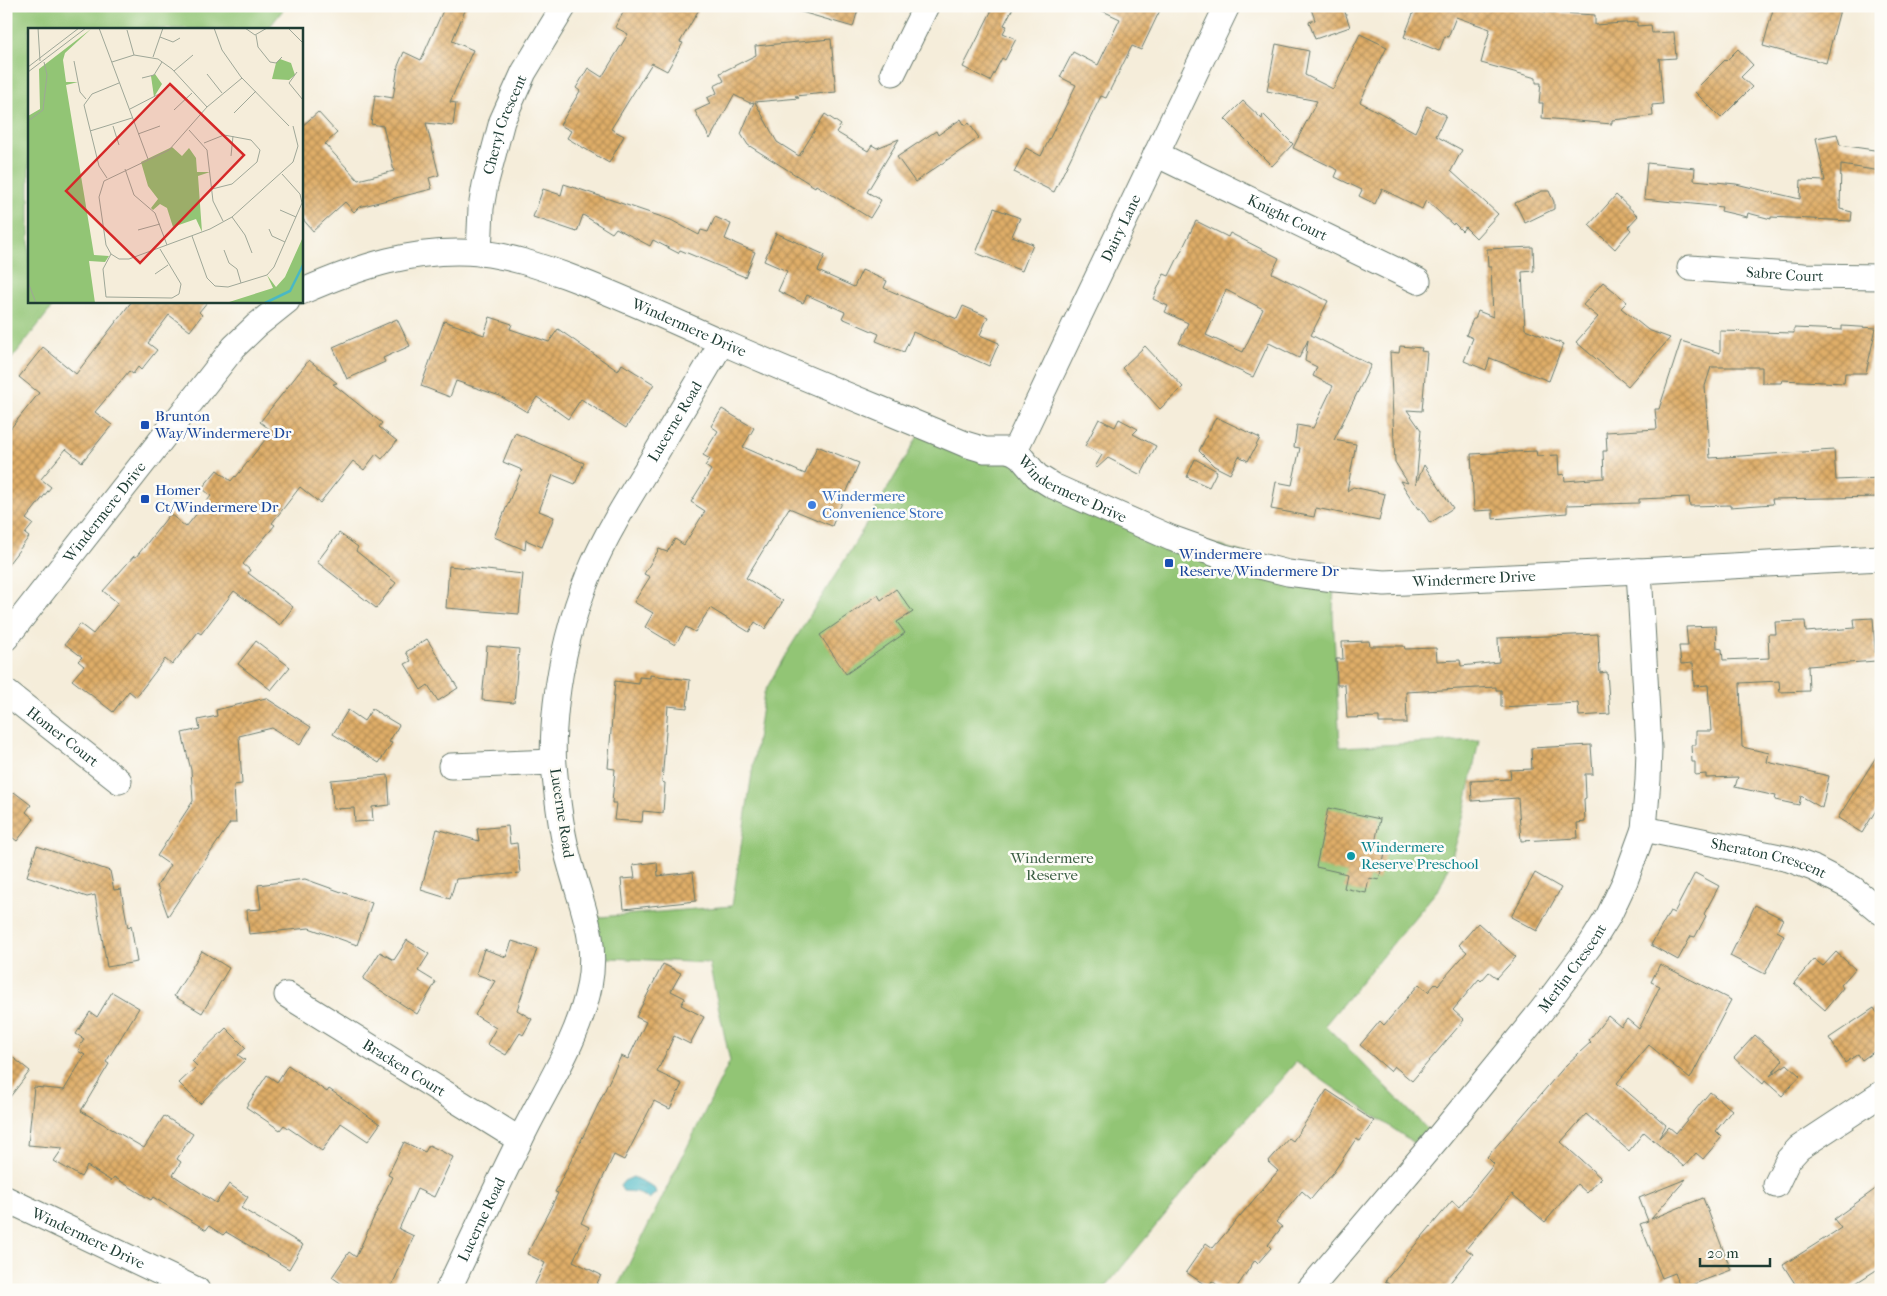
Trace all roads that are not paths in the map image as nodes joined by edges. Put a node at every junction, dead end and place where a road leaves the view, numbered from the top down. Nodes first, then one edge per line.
1 (564, 6) edge
2 (926, 6) edge
3 (1227, 6) edge
4 (893, 74) dead end
5 (1156, 154) junction
6 (480, 253) junction
7 (1690, 268) dead end
8 (1881, 277) edge
9 (1418, 281) dead end
10 (302, 292) edge
11 (286, 302) edge
12 (722, 342) junction
13 (1014, 452) junction
14 (1881, 558) edge
15 (1639, 571) junction
16 (6, 638) edge
17 (6, 692) edge
18 (553, 762) junction
19 (451, 766) dead end
20 (120, 780) dead end
21 (1644, 829) junction
22 (1881, 912) edge
23 (287, 995) dead end
24 (1881, 1094) edge
25 (520, 1140) junction
26 (1776, 1185) dead end
27 (6, 1199) edge
28 (197, 1290) edge
29 (448, 1290) edge
30 (1309, 1290) edge

1 - 6 street, Cheryl Crescent
2 - 4 street
3 - 5 street, Dairy Lane
5 - 9 street, Knight Court
5 - 13 street, Dairy Lane
6 - 10 street, Windermere Drive
6 - 12 street, Windermere Drive
7 - 8 street, Sabre Court
11 - 16 street, Windermere Drive
12 - 13 street, Windermere Drive
12 - 18 street, Lucerne Road
13 - 15 street, Windermere Drive
14 - 15 street, Windermere Drive
15 - 21 street, Merlin Crescent
17 - 20 street, Homer Court
18 - 19 street
18 - 25 street, Lucerne Road
21 - 22 street, Sheraton Crescent
21 - 30 street, Merlin Crescent
23 - 25 street, Bracken Court
24 - 26 street
25 - 29 street, Lucerne Road
27 - 28 street, Windermere Drive

